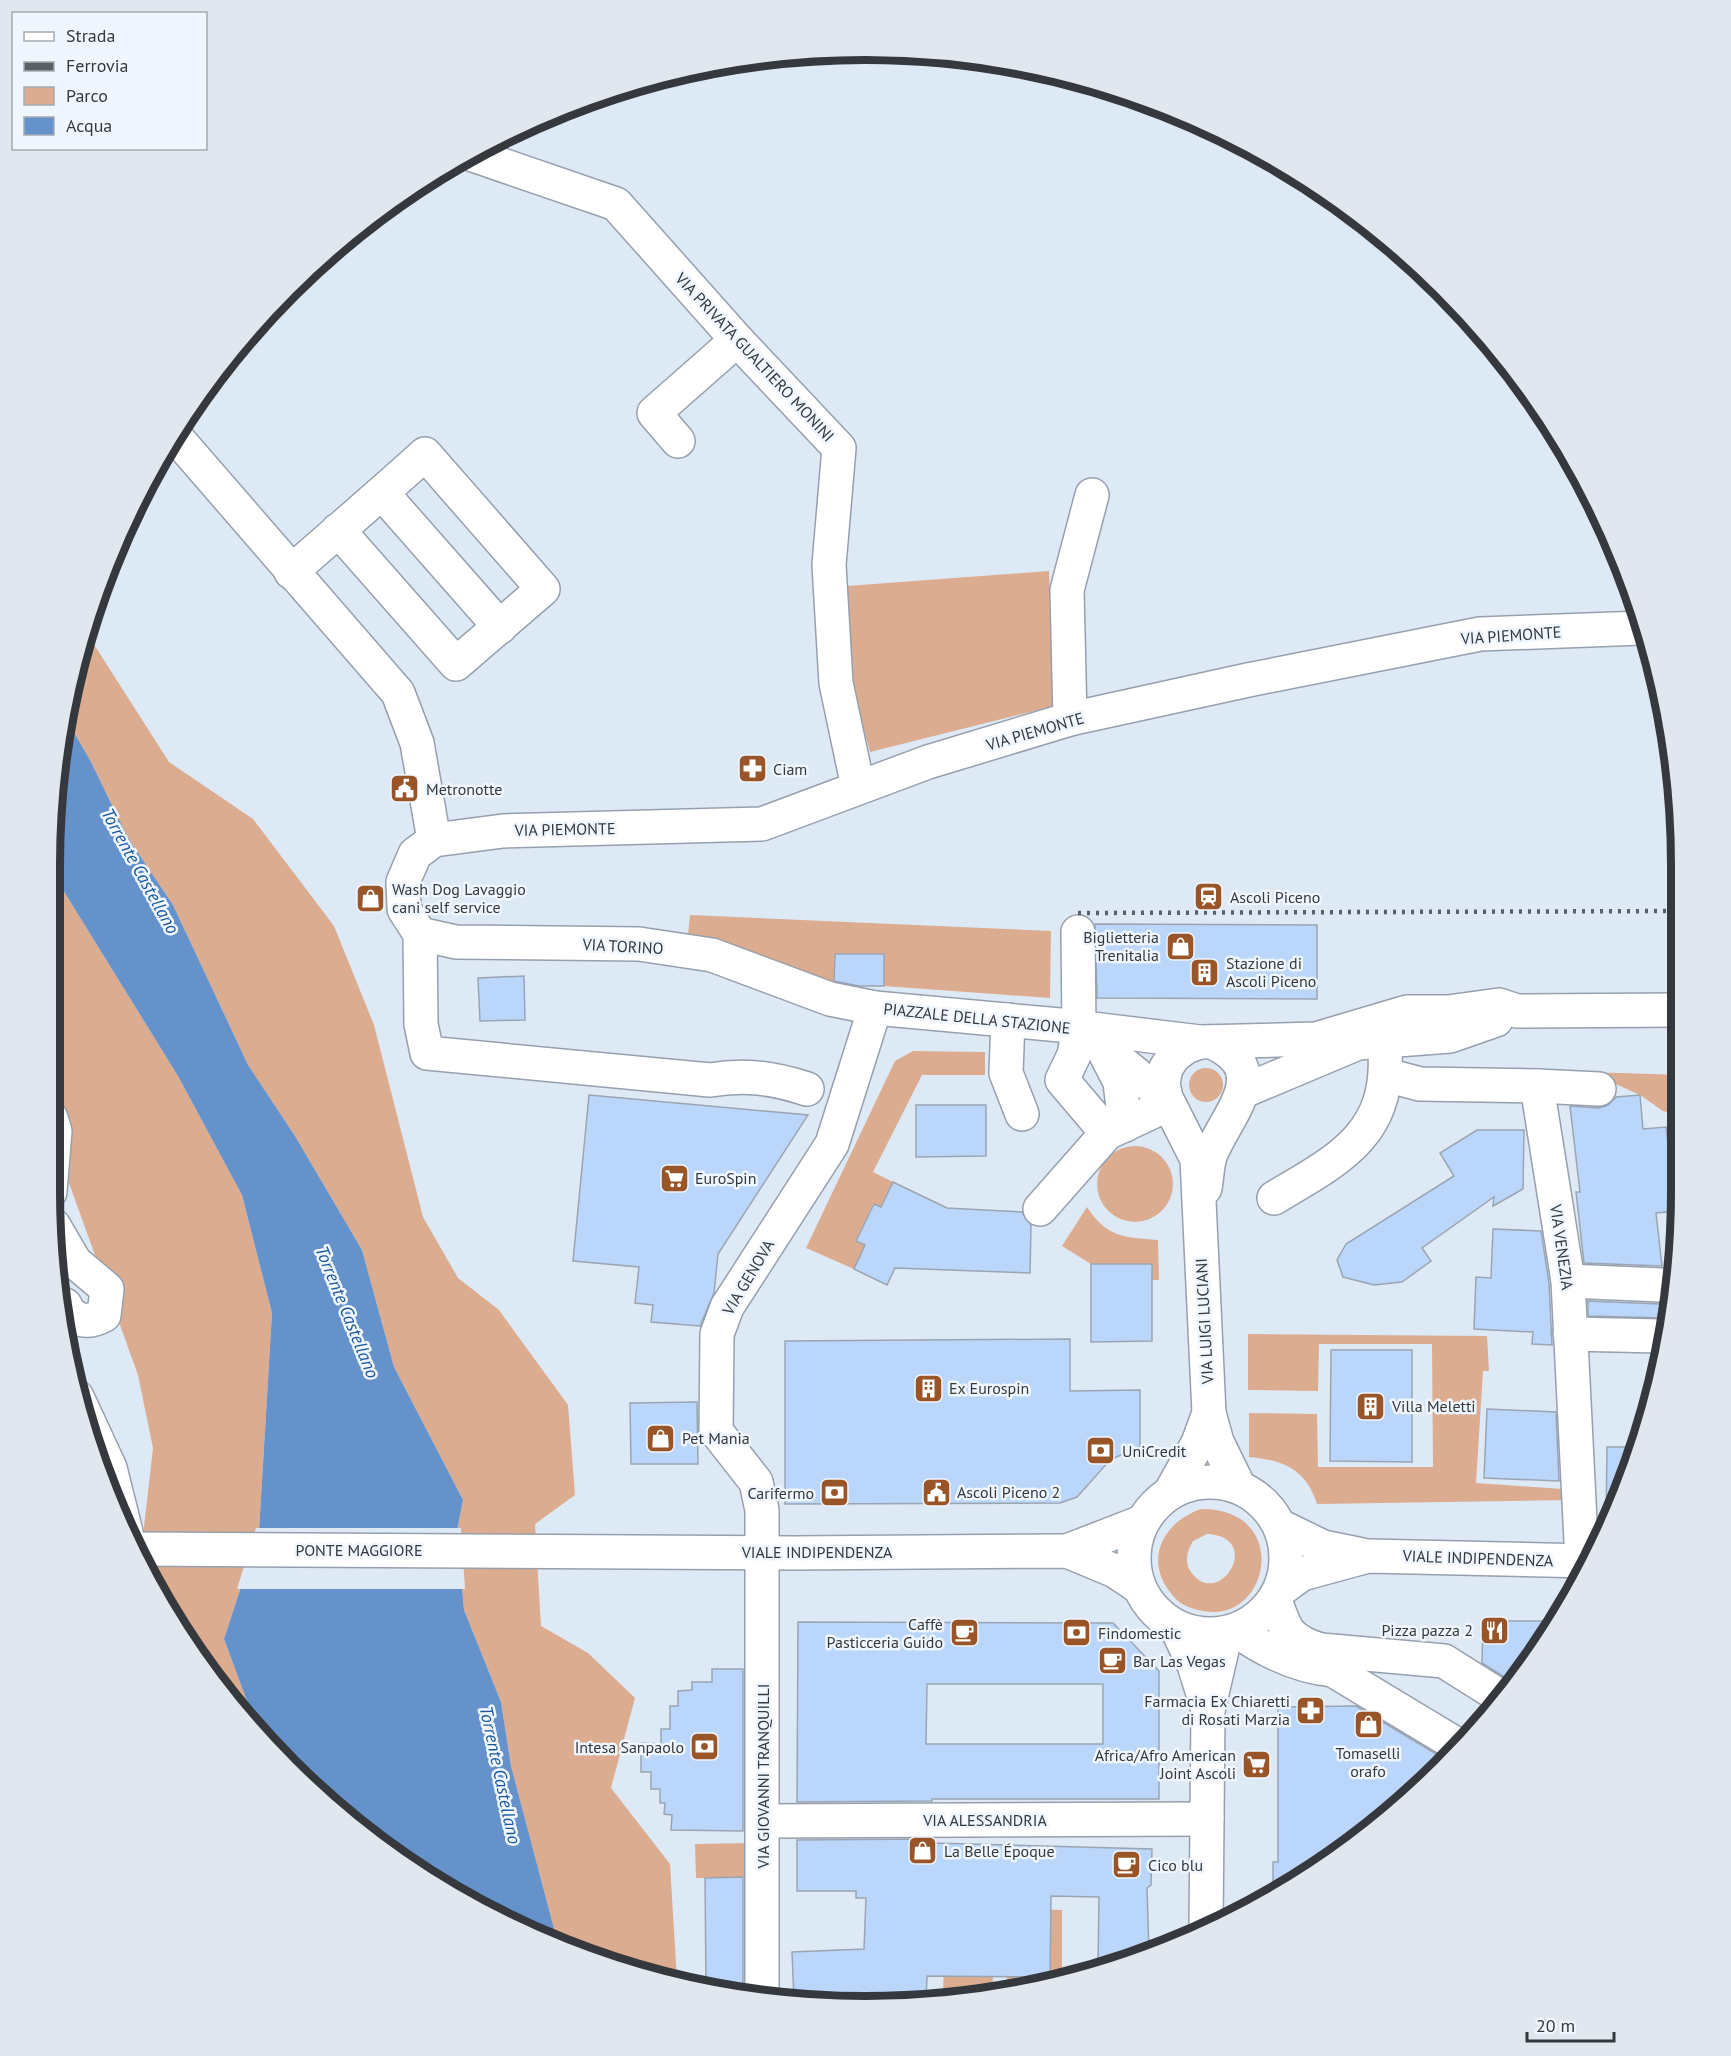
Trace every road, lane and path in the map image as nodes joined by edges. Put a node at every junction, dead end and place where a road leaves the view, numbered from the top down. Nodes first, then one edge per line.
1 (482, 158) edge
2 (737, 340) junction
3 (678, 441) dead end
4 (181, 443) edge
5 (382, 492) junction
6 (1092, 495) dead end
7 (338, 530) junction
8 (291, 572) junction
9 (500, 627) junction
10 (1635, 628) edge
11 (1070, 719) junction
12 (858, 787) junction
13 (434, 840) junction
14 (1078, 932) dead end
15 (420, 934) junction
16 (875, 1008) junction
17 (1671, 1010) edge
18 (1008, 1020) junction
19 (1378, 1030) junction
20 (1091, 1038) junction
21 (1207, 1043) junction
22 (1289, 1055) junction
23 (1386, 1075) junction
24 (1537, 1086) junction
25 (850, 1087) junction
26 (1599, 1089) dead end
27 (1237, 1103) junction
28 (1170, 1104) junction
29 (1022, 1114) dead end
30 (1116, 1129) junction
31 (1274, 1198) dead end
32 (1040, 1209) dead end
33 (1199, 1229) junction
34 (62, 1239) edge
35 (1568, 1281) junction
36 (1661, 1285) dead end
37 (70, 1315) edge
38 (1570, 1334) junction
39 (1658, 1336) edge
40 (1209, 1413) junction
41 (109, 1466) edge
42 (1239, 1487) junction
43 (1170, 1493) junction
44 (121, 1499) edge
45 (1142, 1522) junction
46 (1280, 1526) junction
47 (142, 1544) edge
48 (567, 1551) joint
49 (1067, 1551) junction
50 (764, 1553) junction
51 (1585, 1553) edge
52 (1368, 1556) junction
53 (1580, 1561) edge
54 (1139, 1587) junction
55 (1278, 1594) junction
56 (1176, 1627) junction
57 (1231, 1632) junction
58 (1273, 1652) junction
59 (1405, 1656) junction
60 (1217, 1679) junction
61 (1495, 1693) edge
62 (1386, 1700) junction
63 (1208, 1710) junction
64 (1452, 1742) edge
65 (1207, 1819) junction
66 (763, 1821) junction
67 (1206, 1920) edge
68 (762, 1989) edge

1 - 2 street, VIA PRIVATA GUALTIERO MONINI
2 - 3 street
2 - 12 street, VIA PRIVATA GUALTIERO MONINI
4 - 8 street
5 - 7 street
5 - 9 street
5 - 9 street
6 - 11 street
7 - 8 street
7 - 9 street
8 - 13 street
10 - 11 street, VIA PIEMONTE
11 - 12 street, VIA PIEMONTE
12 - 13 street, VIA PIEMONTE
13 - 15 street
14 - 20 street
15 - 16 street, VIA TORINO
15 - 25 street
16 - 18 street, PIAZZALE DELLA STAZIONE
16 - 25 street, VIA GENOVA
17 - 19 street, PIAZZALE DELLA STAZIONE
18 - 20 street, PIAZZALE DELLA STAZIONE
18 - 29 street
19 - 22 street, PIAZZALE DELLA STAZIONE
19 - 23 street
20 - 21 street, PIAZZALE DELLA STAZIONE
20 - 28 street, PIAZZALE DELLA STAZIONE
20 - 30 street
20 - 30 street
21 - 22 street, PIAZZALE DELLA STAZIONE
21 - 27 street, PIAZZALE DELLA STAZIONE
21 - 28 street, PIAZZALE DELLA STAZIONE
22 - 27 street, PIAZZALE DELLA STAZIONE
23 - 24 street
23 - 31 street
24 - 26 street
24 - 35 street, VIA VENEZIA
25 - 50 street, VIA GENOVA
27 - 28 street, PIAZZALE DELLA STAZIONE
27 - 33 street
28 - 30 street
28 - 33 street, PIAZZALE DELLA STAZIONE
30 - 32 street
33 - 40 street, VIA LUIGI LUCIANI
34 - 37 street
35 - 36 street
35 - 38 street, VIA VENEZIA
38 - 39 street
38 - 51 street, VIA VENEZIA
40 - 42 street, VIA LUIGI LUCIANI
40 - 43 street, VIA LUIGI LUCIANI
41 - 44 street
42 - 43 street, VIALE INDIPENDENZA
42 - 46 street, VIALE INDIPENDENZA
43 - 45 street, VIALE INDIPENDENZA
45 - 49 street, VIALE INDIPENDENZA
45 - 54 street, VIALE INDIPENDENZA
46 - 52 street, VIALE INDIPENDENZA
46 - 55 street, VIALE INDIPENDENZA
47 - 48 street, PONTE MAGGIORE
48 - 50 street, VIALE INDIPENDENZA
49 - 50 street, VIALE INDIPENDENZA
49 - 54 street, VIALE INDIPENDENZA
50 - 66 street, VIA GIOVANNI TRANQUILLI
52 - 53 street, VIALE INDIPENDENZA
52 - 55 street, VIALE INDIPENDENZA
54 - 56 street, VIALE INDIPENDENZA
55 - 57 street, VIALE INDIPENDENZA
55 - 59 street
56 - 57 street, VIALE INDIPENDENZA
56 - 63 street
57 - 58 street
57 - 60 street
58 - 60 street
58 - 62 street
59 - 61 street
59 - 62 street
60 - 63 street
62 - 64 street
63 - 65 street
65 - 66 street, VIA ALESSANDRIA
65 - 67 street
66 - 68 street, VIA GIOVANNI TRANQUILLI

